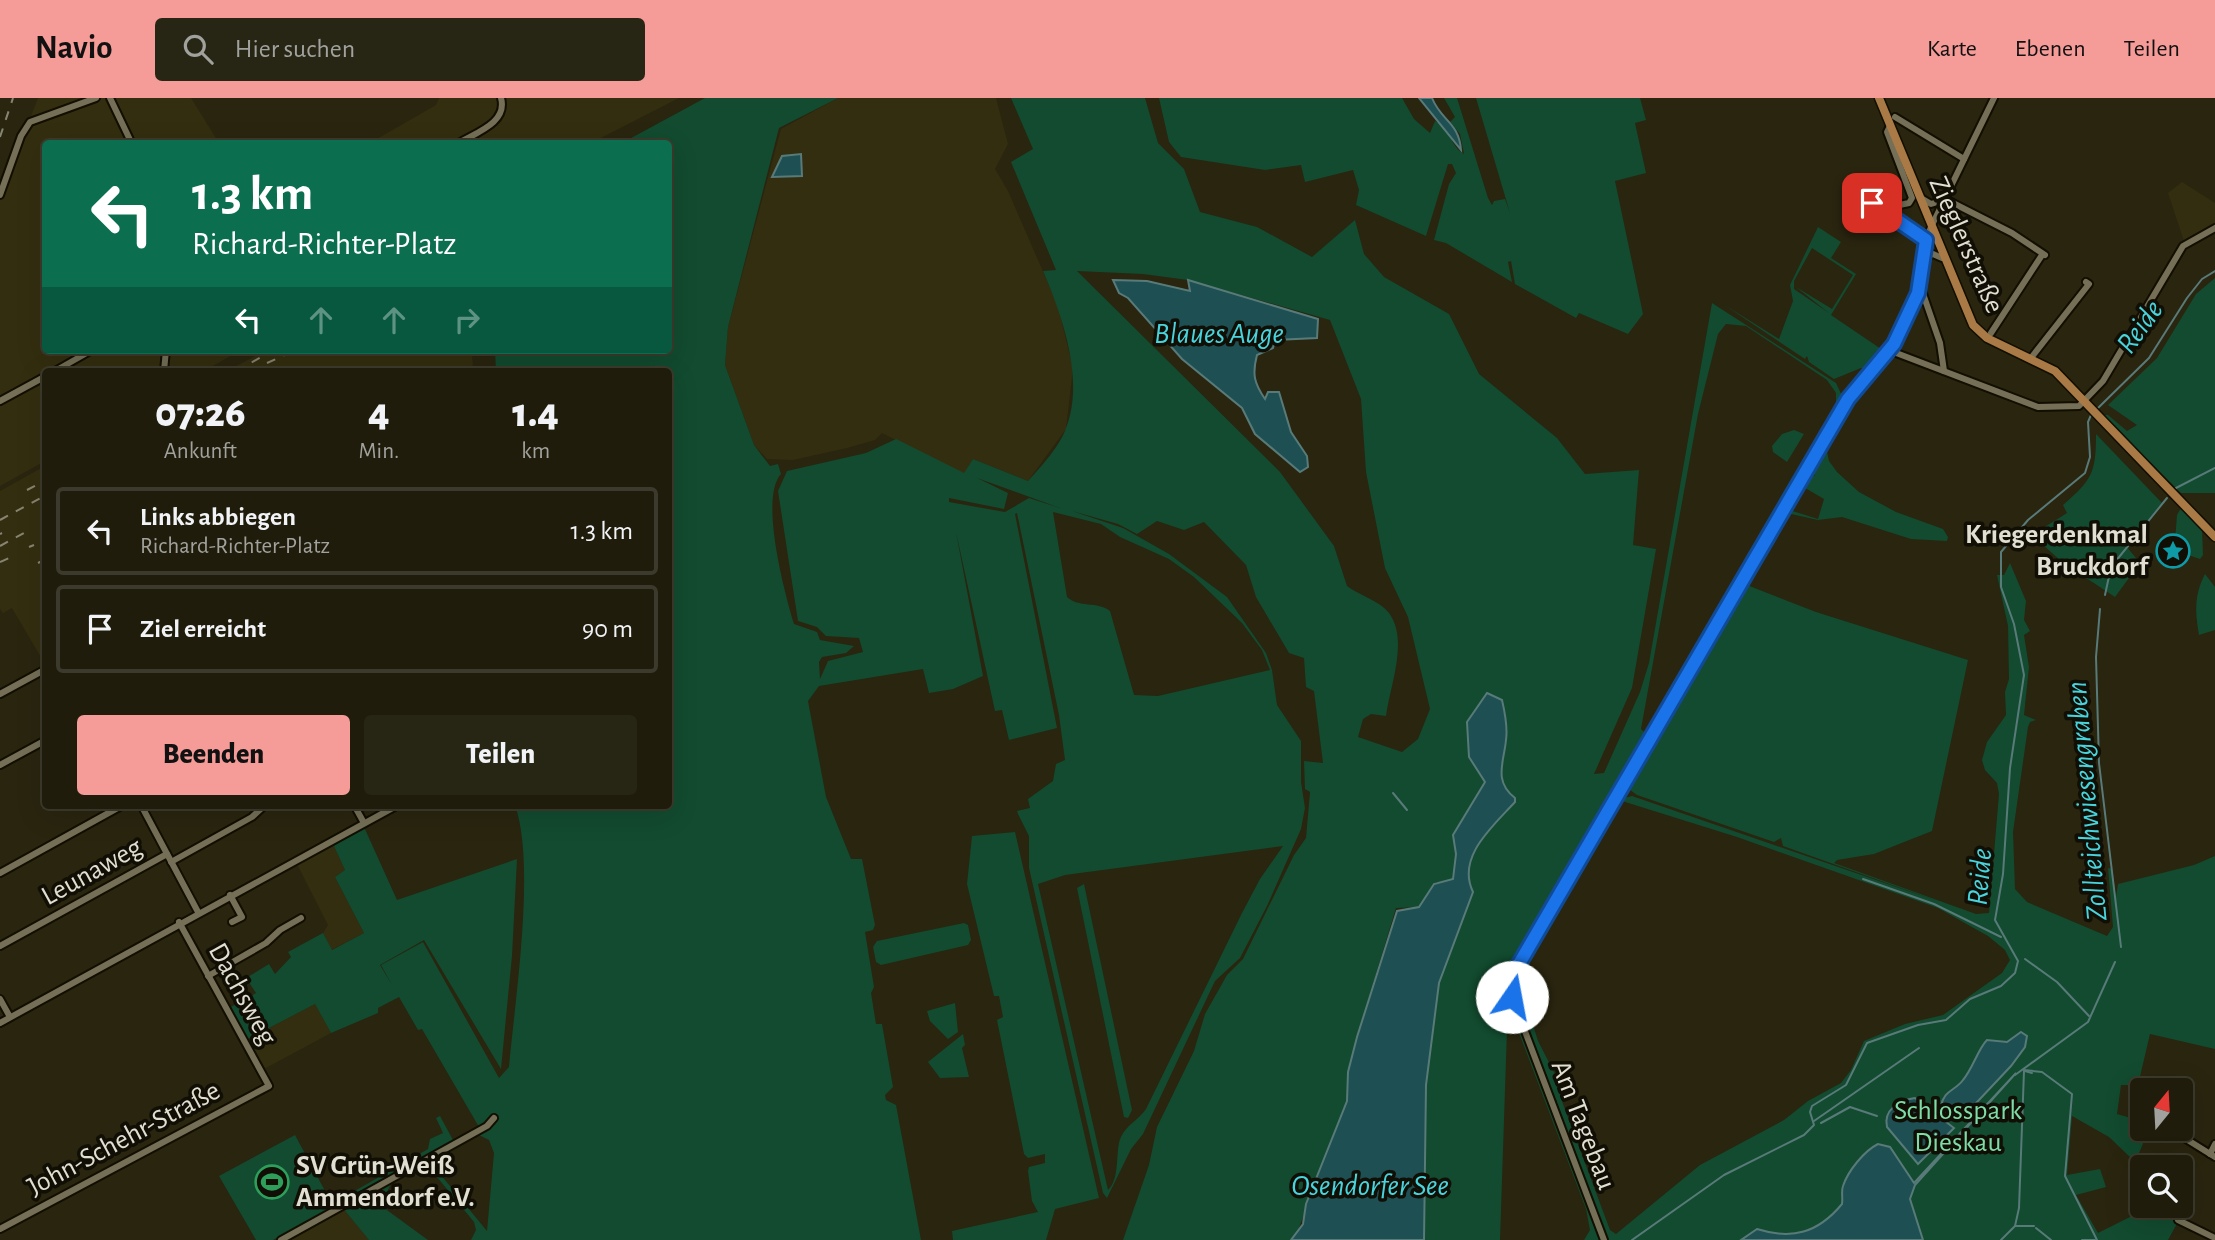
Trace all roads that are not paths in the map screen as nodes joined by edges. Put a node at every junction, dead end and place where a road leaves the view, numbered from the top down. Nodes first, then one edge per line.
1 (96, 98) edge
2 (110, 98) edge
3 (501, 98) edge
4 (1879, 98) edge
5 (1994, 98) edge
6 (1895, 117) dead end
7 (130, 140) edge
8 (464, 140) edge
9 (1964, 159) junction
10 (0, 195) edge
11 (1916, 197) junction
12 (1944, 200) junction
13 (1872, 203) dead end
14 (1881, 209) junction
15 (1931, 227) junction
16 (2215, 228) edge
17 (1926, 240) junction
18 (1923, 258) junction
19 (1942, 258) junction
20 (2086, 282) dead end
21 (1920, 285) junction
22 (1990, 333) dead end
23 (1891, 351) junction
24 (85, 354) edge
25 (2031, 358) junction
26 (60, 368) edge
27 (1944, 371) junction
28 (42, 378) edge
29 (0, 401) edge
30 (2084, 401) junction
31 (2215, 537) edge
32 (42, 670) edge
33 (0, 694) edge
34 (42, 742) edge
35 (0, 765) edge
36 (116, 809) edge
37 (144, 809) edge
38 (261, 809) edge
39 (356, 809) edge
40 (390, 809) edge
41 (364, 823) junction
42 (167, 854) junction
43 (171, 862) junction
44 (0, 873) edge
45 (230, 895) junction
46 (198, 912) junction
47 (302, 918) dead end
48 (179, 922) junction
49 (232, 922) dead end
50 (0, 946) edge
51 (208, 976) junction
52 (0, 999) edge
53 (10, 1017) junction
54 (0, 1023) edge
55 (269, 1086) joint
56 (494, 1118) dead end
57 (2189, 1141) edge
58 (2215, 1144) edge
59 (2212, 1156) edge
60 (2178, 1220) dead end
61 (0, 1229) edge
62 (2215, 1238) edge
63 (281, 1240) edge
64 (1604, 1240) edge

1 - 10 street
2 - 7 street
3 - 8 street
4 - 11 main road, Zieglerstraße
5 - 9 street, Am Tagebau
6 - 9 street
9 - 12 street, Am Tagebau
11 - 12 street
11 - 14 street
11 - 15 main road, Zieglerstraße
12 - 15 street, Am Tagebau
12 - 22 street
13 - 14 street
14 - 17 street
15 - 17 street, Am Tagebau
15 - 19 main road, Zieglerstraße
16 - 30 street
17 - 18 street, Am Tagebau
18 - 19 street
18 - 21 street, Am Tagebau
19 - 25 main road, Zieglerstraße
20 - 25 street
21 - 23 street, Am Tagebau
21 - 27 street
23 - 27 street
23 - 64 street, Am Tagebau
24 - 26 street
25 - 30 main road, Zieglerstraße
27 - 30 street
28 - 29 street
30 - 31 main road, Zieglerstraße
32 - 33 street
34 - 35 street
36 - 44 street
37 - 42 street
38 - 43 street, Leunaweg
39 - 41 street
40 - 41 street
41 - 45 street
42 - 43 street
42 - 50 street, Leunaweg
43 - 46 street
45 - 46 street
45 - 49 street
46 - 48 street
47 - 51 street
48 - 51 street, Dachsweg
48 - 53 street
51 - 55 street, Dachsweg
52 - 53 street
53 - 54 street
55 - 61 street, John-Schehr-Straße
56 - 63 street
57 - 59 street
58 - 59 street
60 - 62 street

